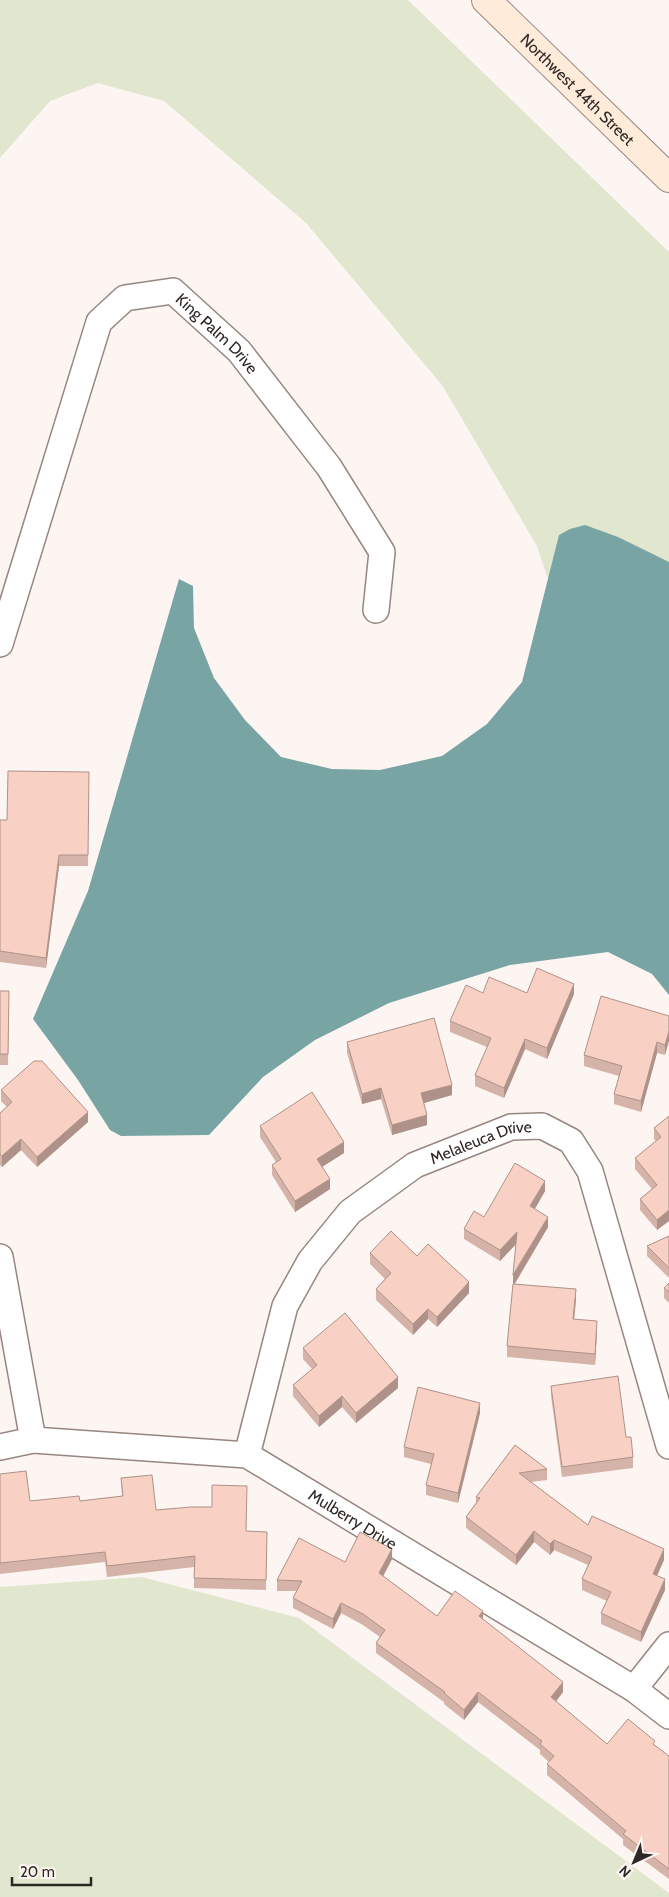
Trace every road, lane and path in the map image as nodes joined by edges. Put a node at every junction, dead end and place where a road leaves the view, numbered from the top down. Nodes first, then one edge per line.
1 (486, 0) edge
2 (669, 178) edge
3 (376, 610) dead end
4 (0, 644) edge
5 (0, 1257) edge
6 (33, 1440) junction
7 (669, 1446) edge
8 (0, 1447) edge
9 (247, 1456) junction
10 (669, 1645) edge
11 (634, 1689) junction
12 (669, 1716) edge

1 - 2 street, Northwest 44th Street
3 - 4 street, King Palm Drive
5 - 6 street
6 - 8 street, Mulberry Drive
6 - 9 street, Mulberry Drive
7 - 9 street, Melaleuca Drive
9 - 11 street, Mulberry Drive
10 - 11 street
11 - 12 street, Mulberry Drive

